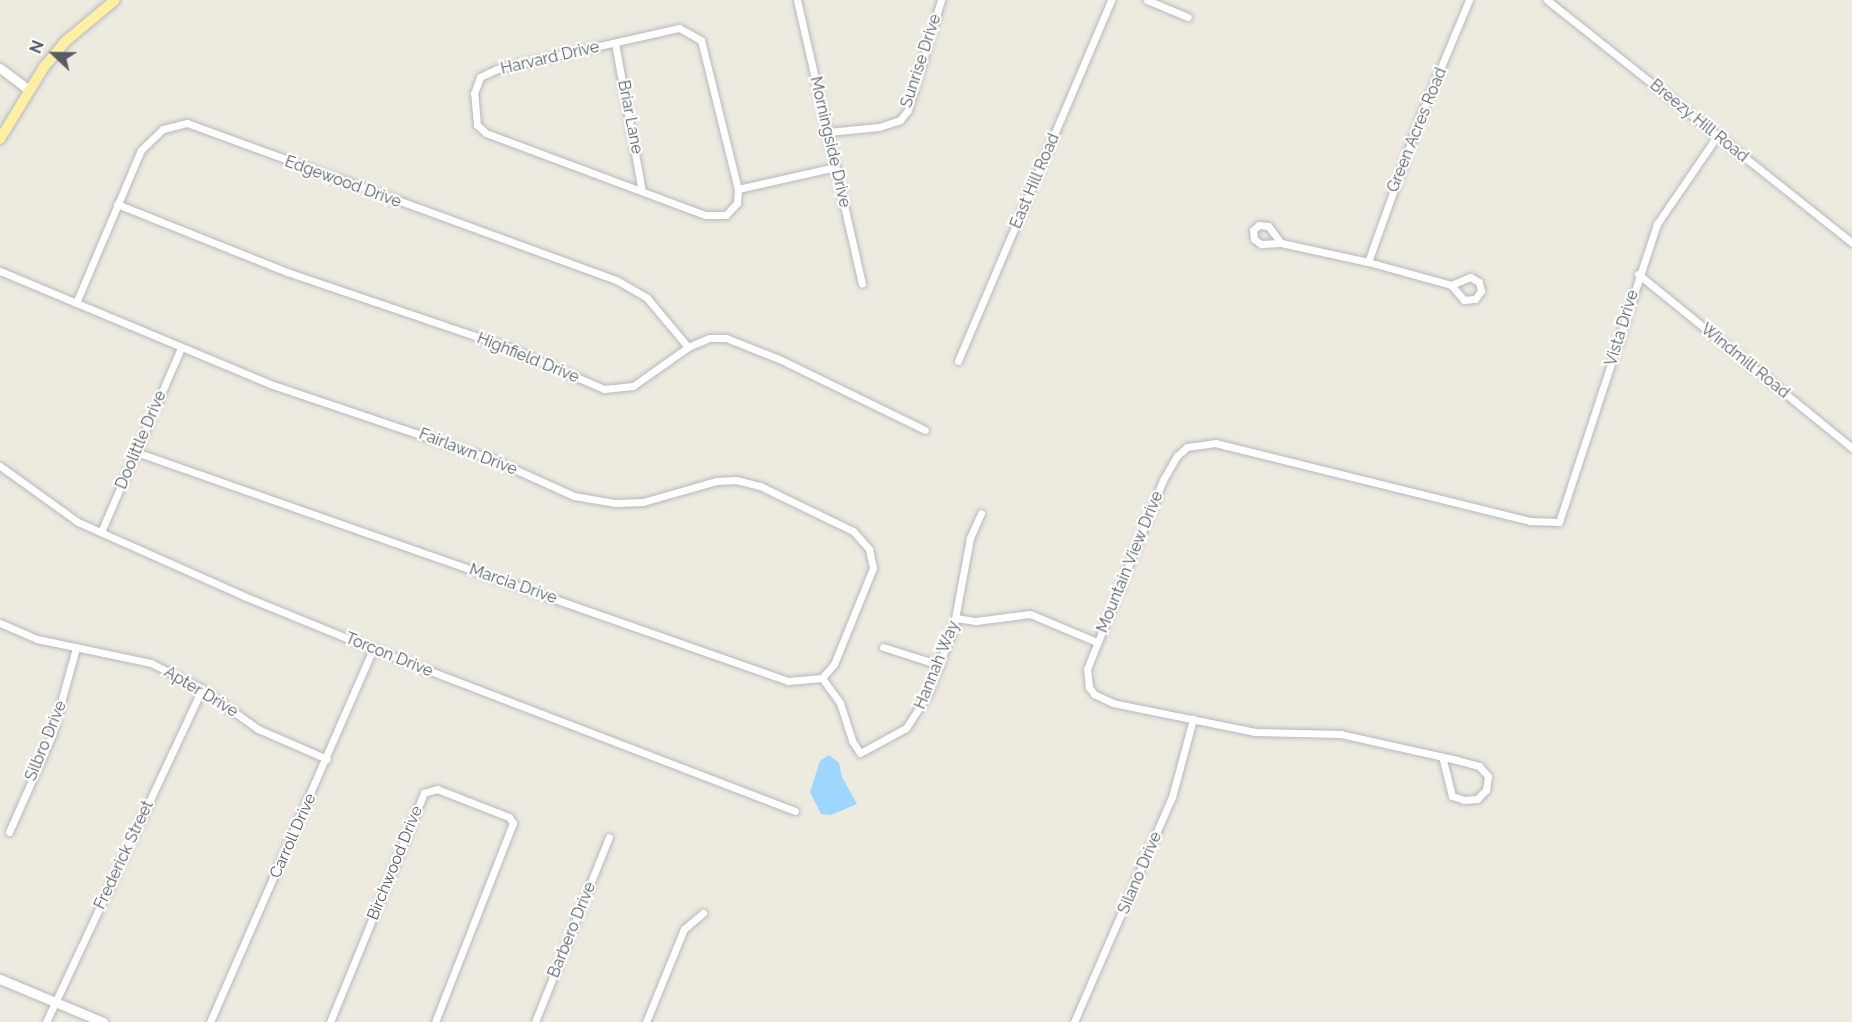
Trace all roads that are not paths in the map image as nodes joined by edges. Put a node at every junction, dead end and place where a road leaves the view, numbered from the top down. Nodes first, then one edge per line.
1 (115, 0) edge
2 (797, 0) edge
3 (941, 0) edge
4 (1110, 0) edge
5 (1147, 0) edge
6 (1469, 0) edge
7 (1547, 0) edge
8 (1188, 16) dead end
9 (615, 43) junction
10 (0, 68) edge
11 (28, 89) junction
12 (828, 132) junction
13 (1718, 136) junction
14 (0, 139) edge
15 (836, 167) junction
16 (738, 189) junction
17 (642, 191) junction
18 (117, 204) junction
19 (1281, 243) dead end
20 (1852, 243) edge
21 (1368, 262) junction
22 (0, 271) edge
23 (1638, 274) junction
24 (862, 284) dead end
25 (1451, 285) dead end
26 (76, 303) junction
27 (688, 347) junction
28 (181, 348) junction
29 (958, 362) dead end
30 (925, 430) dead end
31 (1852, 448) edge
32 (136, 452) junction
33 (0, 466) edge
34 (981, 513) dead end
35 (1547, 524) joint
36 (101, 532) junction
37 (956, 618) junction
38 (0, 623) edge
39 (1097, 642) junction
40 (883, 647) dead end
41 (76, 648) junction
42 (373, 649) junction
43 (940, 665) junction
44 (822, 678) junction
45 (202, 689) junction
46 (1193, 719) junction
47 (327, 759) junction
48 (1443, 759) junction
49 (795, 811) dead end
50 (9, 832) dead end
51 (609, 837) dead end
52 (703, 913) dead end
53 (0, 979) edge
54 (54, 1002) junction
55 (46, 1022) edge
56 (103, 1022) edge
57 (210, 1022) edge
58 (330, 1022) edge
59 (435, 1022) edge
60 (535, 1022) edge
61 (646, 1022) edge
62 (1074, 1022) edge

1 - 11 main road
2 - 12 street, Morningside Drive
3 - 12 street, Sunrise Drive
4 - 29 street, East Hill Road
5 - 8 street
6 - 21 street, Green Acres Road
7 - 13 street, Breezy Hill Road
9 - 16 street, Harvard Drive
9 - 17 street, Briar Lane
9 - 17 street, Harvard Drive
10 - 11 street
11 - 14 main road
12 - 15 street, Morningside Drive
13 - 20 street, Breezy Hill Road
13 - 23 street, Vista Drive
15 - 16 street
15 - 24 street, Morningside Drive
16 - 17 street, Harvard Drive
18 - 26 street, Edgewood Drive
18 - 27 street, Highfield Drive
18 - 27 street, Edgewood Drive
19 - 21 street
21 - 25 street
22 - 26 street, Fairlawn Drive
23 - 31 street, Windmill Road
23 - 35 street, Vista Drive
26 - 28 street, Fairlawn Drive
27 - 30 street, Highfield Drive
28 - 32 street, Doolittle Drive
28 - 44 street, Fairlawn Drive
32 - 36 street, Doolittle Drive
32 - 44 street, Marcia Drive
33 - 36 street, Torcon Drive
34 - 37 street, Hannah Way
35 - 39 street, Mountain View Drive
36 - 42 street, Torcon Drive
37 - 39 street
37 - 43 street, Hannah Way
38 - 41 street, Apter Drive
39 - 46 street, Mountain View Drive
40 - 43 street
41 - 45 street, Apter Drive
41 - 50 street, Silbro Drive
42 - 47 street, Carroll Drive
42 - 49 street, Torcon Drive
43 - 44 street, Hannah Way
45 - 47 street, Apter Drive
45 - 54 street, Frederick Street
46 - 48 street, Mountain View Drive
46 - 62 street, Silano Drive
47 - 57 street, Carroll Drive
48 - 48 street, Mountain View Drive
51 - 60 street, Barbero Drive
52 - 61 street
53 - 54 street
54 - 55 street, Frederick Street
54 - 56 street
58 - 59 street, Birchwood Drive

